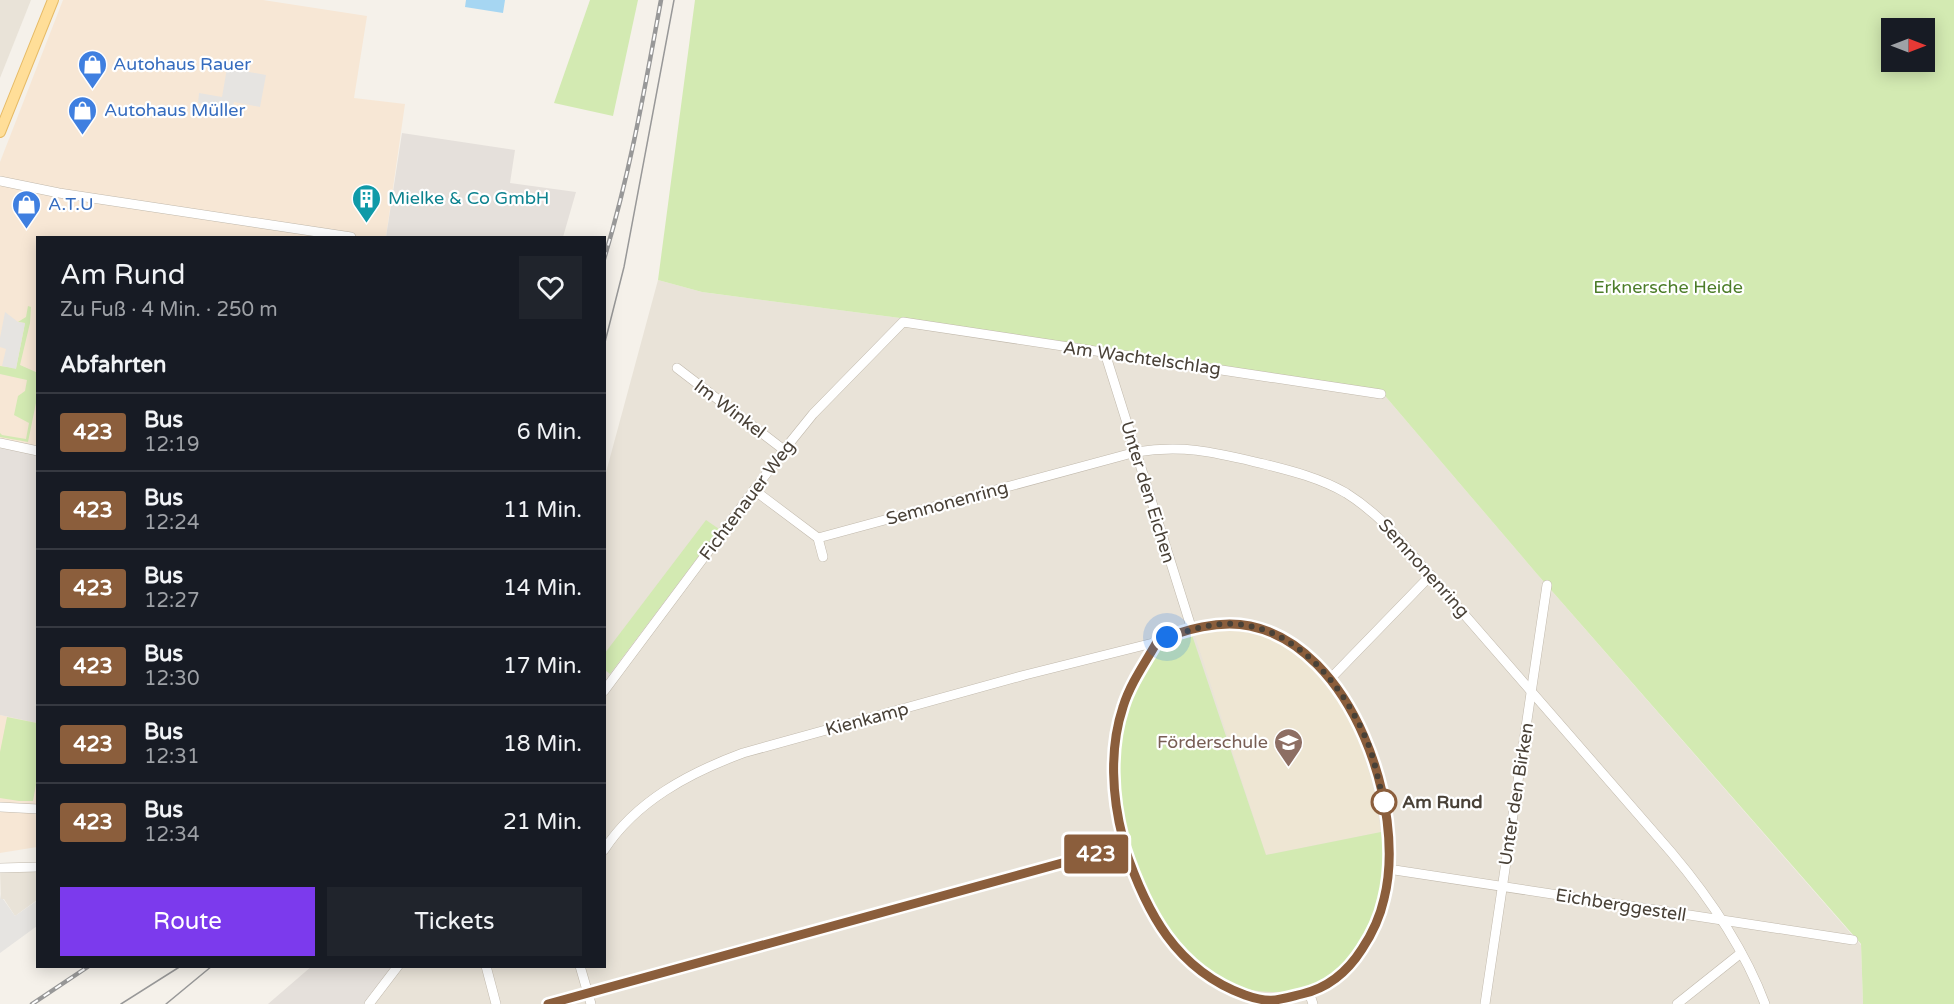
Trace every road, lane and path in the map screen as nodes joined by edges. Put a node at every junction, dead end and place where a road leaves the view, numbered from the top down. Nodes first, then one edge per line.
1 (53, 0) edge
2 (0, 132) edge
3 (0, 181) edge
4 (344, 236) edge
5 (903, 322) joint
6 (1105, 353) junction
7 (677, 368) dead end
8 (1381, 394) dead end
9 (0, 443) edge
10 (784, 450) junction
11 (36, 451) edge
12 (1136, 452) junction
13 (754, 490) junction
14 (818, 538) junction
15 (823, 557) dead end
16 (1431, 575) junction
17 (1547, 585) dead end
18 (1192, 630) junction
19 (1157, 642) junction
20 (1330, 679) junction
21 (606, 688) edge
22 (1532, 690) junction
23 (0, 807) edge
24 (36, 809) edge
25 (1124, 846) junction
26 (606, 847) edge
27 (36, 867) edge
28 (0, 868) edge
29 (1388, 868) junction
30 (1502, 886) junction
31 (1721, 920) junction
32 (1853, 940) dead end
33 (1742, 953) junction
34 (396, 968) edge
35 (487, 968) edge
36 (581, 968) edge
37 (1309, 992) junction
38 (588, 993) junction
39 (1267, 1003) edge
40 (369, 1004) edge
41 (496, 1004) edge
42 (548, 1004) edge
43 (591, 1004) edge
44 (1313, 1004) edge
45 (1485, 1004) edge
46 (1677, 1004) edge
47 (1765, 1004) edge

1 - 2 main road
3 - 4 street
5 - 6 street, Am Wachtelschlag
5 - 10 street, Fichtenauer Weg
6 - 8 street, Am Wachtelschlag
6 - 12 street, Unter den Eichen
7 - 10 street, Im Winkel
9 - 11 street
10 - 13 street, Fichtenauer Weg
12 - 14 street, Semnonenring
12 - 16 street, Semnonenring
12 - 18 street, Unter den Eichen
13 - 14 street
13 - 21 street, Fichtenauer Weg
14 - 15 street
16 - 20 street
16 - 22 street, Semnonenring
17 - 22 street, Unter den Birken
18 - 19 street
18 - 20 street
19 - 25 street
19 - 26 street, Kienkamp
20 - 29 street
22 - 30 street, Unter den Birken
22 - 31 street, Semnonenring
23 - 24 street
25 - 38 street
25 - 39 street
27 - 28 street
29 - 30 street, Eichberggestell
29 - 37 street
30 - 31 street, Eichberggestell
30 - 45 street, Unter den Birken
31 - 32 street, Eichberggestell
31 - 33 street, Semnonenring
33 - 46 street
33 - 47 street, Semnonenring
34 - 40 street
35 - 41 street
36 - 38 street
37 - 39 street
37 - 44 street
38 - 42 street
38 - 43 street

